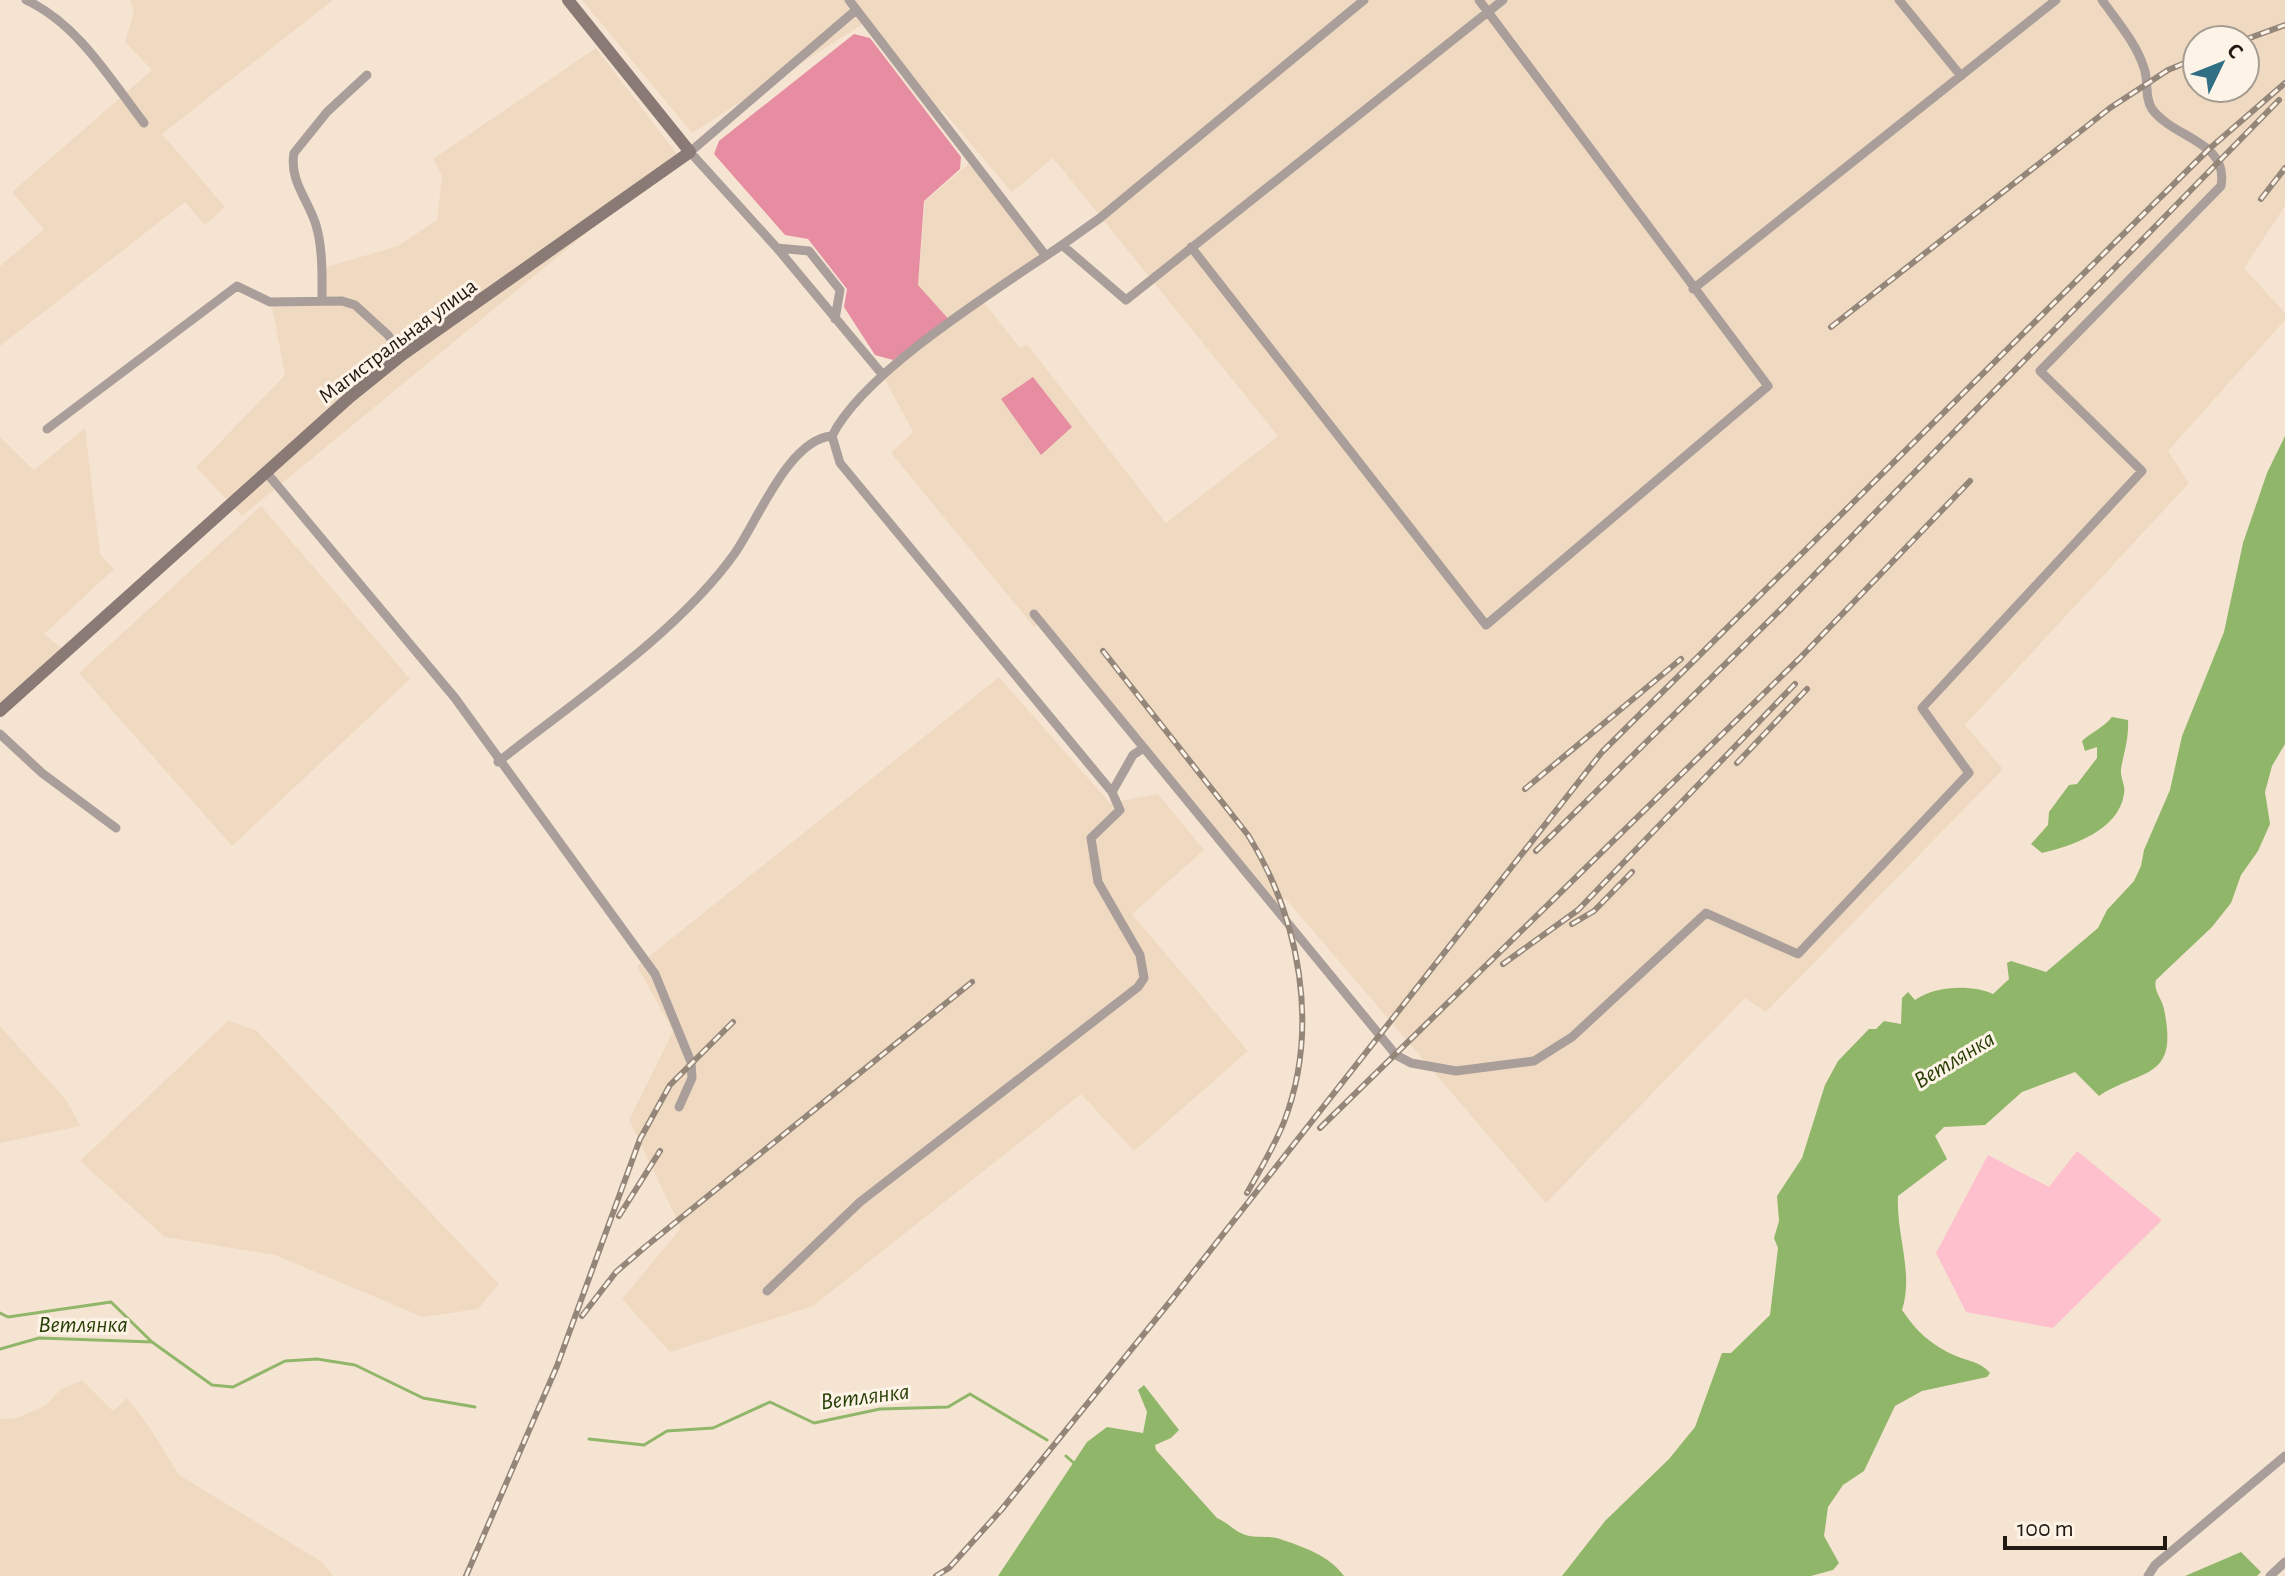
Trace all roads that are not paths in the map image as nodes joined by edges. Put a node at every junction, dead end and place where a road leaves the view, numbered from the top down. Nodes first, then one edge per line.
1 (26, 0) edge
2 (568, 0) edge
3 (849, 0) edge
4 (1364, 0) edge
5 (1479, 0) edge
6 (1503, 0) edge
7 (1899, 0) edge
8 (2056, 0) edge
9 (2102, 0) edge
10 (856, 10) junction
11 (1488, 13) junction
12 (367, 75) dead end
13 (1961, 76) junction
14 (144, 123) dead end
15 (690, 152) junction
16 (1062, 245) junction
17 (1191, 247) junction
18 (777, 248) junction
19 (1046, 256) junction
20 (1693, 289) junction
21 (322, 301) junction
22 (835, 319) junction
23 (402, 355) junction
24 (882, 374) junction
25 (47, 429) dead end
26 (832, 436) junction
27 (266, 472) junction
28 (1034, 614) dead end
29 (0, 711) edge
30 (0, 734) edge
31 (1142, 749) junction
32 (498, 762) junction
33 (1112, 792) junction
34 (116, 828) dead end
35 (679, 1107) dead end
36 (767, 1291) dead end
37 (2285, 1456) edge
38 (2285, 1562) edge
39 (2148, 1576) edge
40 (2270, 1576) edge

1 - 14 street
2 - 15 main road
3 - 10 street
4 - 16 street
5 - 11 street
6 - 11 street
7 - 13 street
8 - 13 street
9 - 31 street
10 - 15 street
10 - 19 street
11 - 17 street
11 - 20 street
12 - 21 street
13 - 20 street
15 - 18 street
15 - 23 main road, Магистральная улица
16 - 17 street
16 - 19 street
17 - 20 street
18 - 22 street
18 - 22 street
19 - 24 street
21 - 23 street
21 - 25 street
22 - 24 street
23 - 27 main road, Магистральная улица
24 - 26 street
26 - 32 street
26 - 33 street
27 - 29 main road, Магистральная улица
27 - 32 street
28 - 31 street
30 - 34 street
31 - 33 street
32 - 35 street
33 - 36 street
37 - 39 street
38 - 40 street

